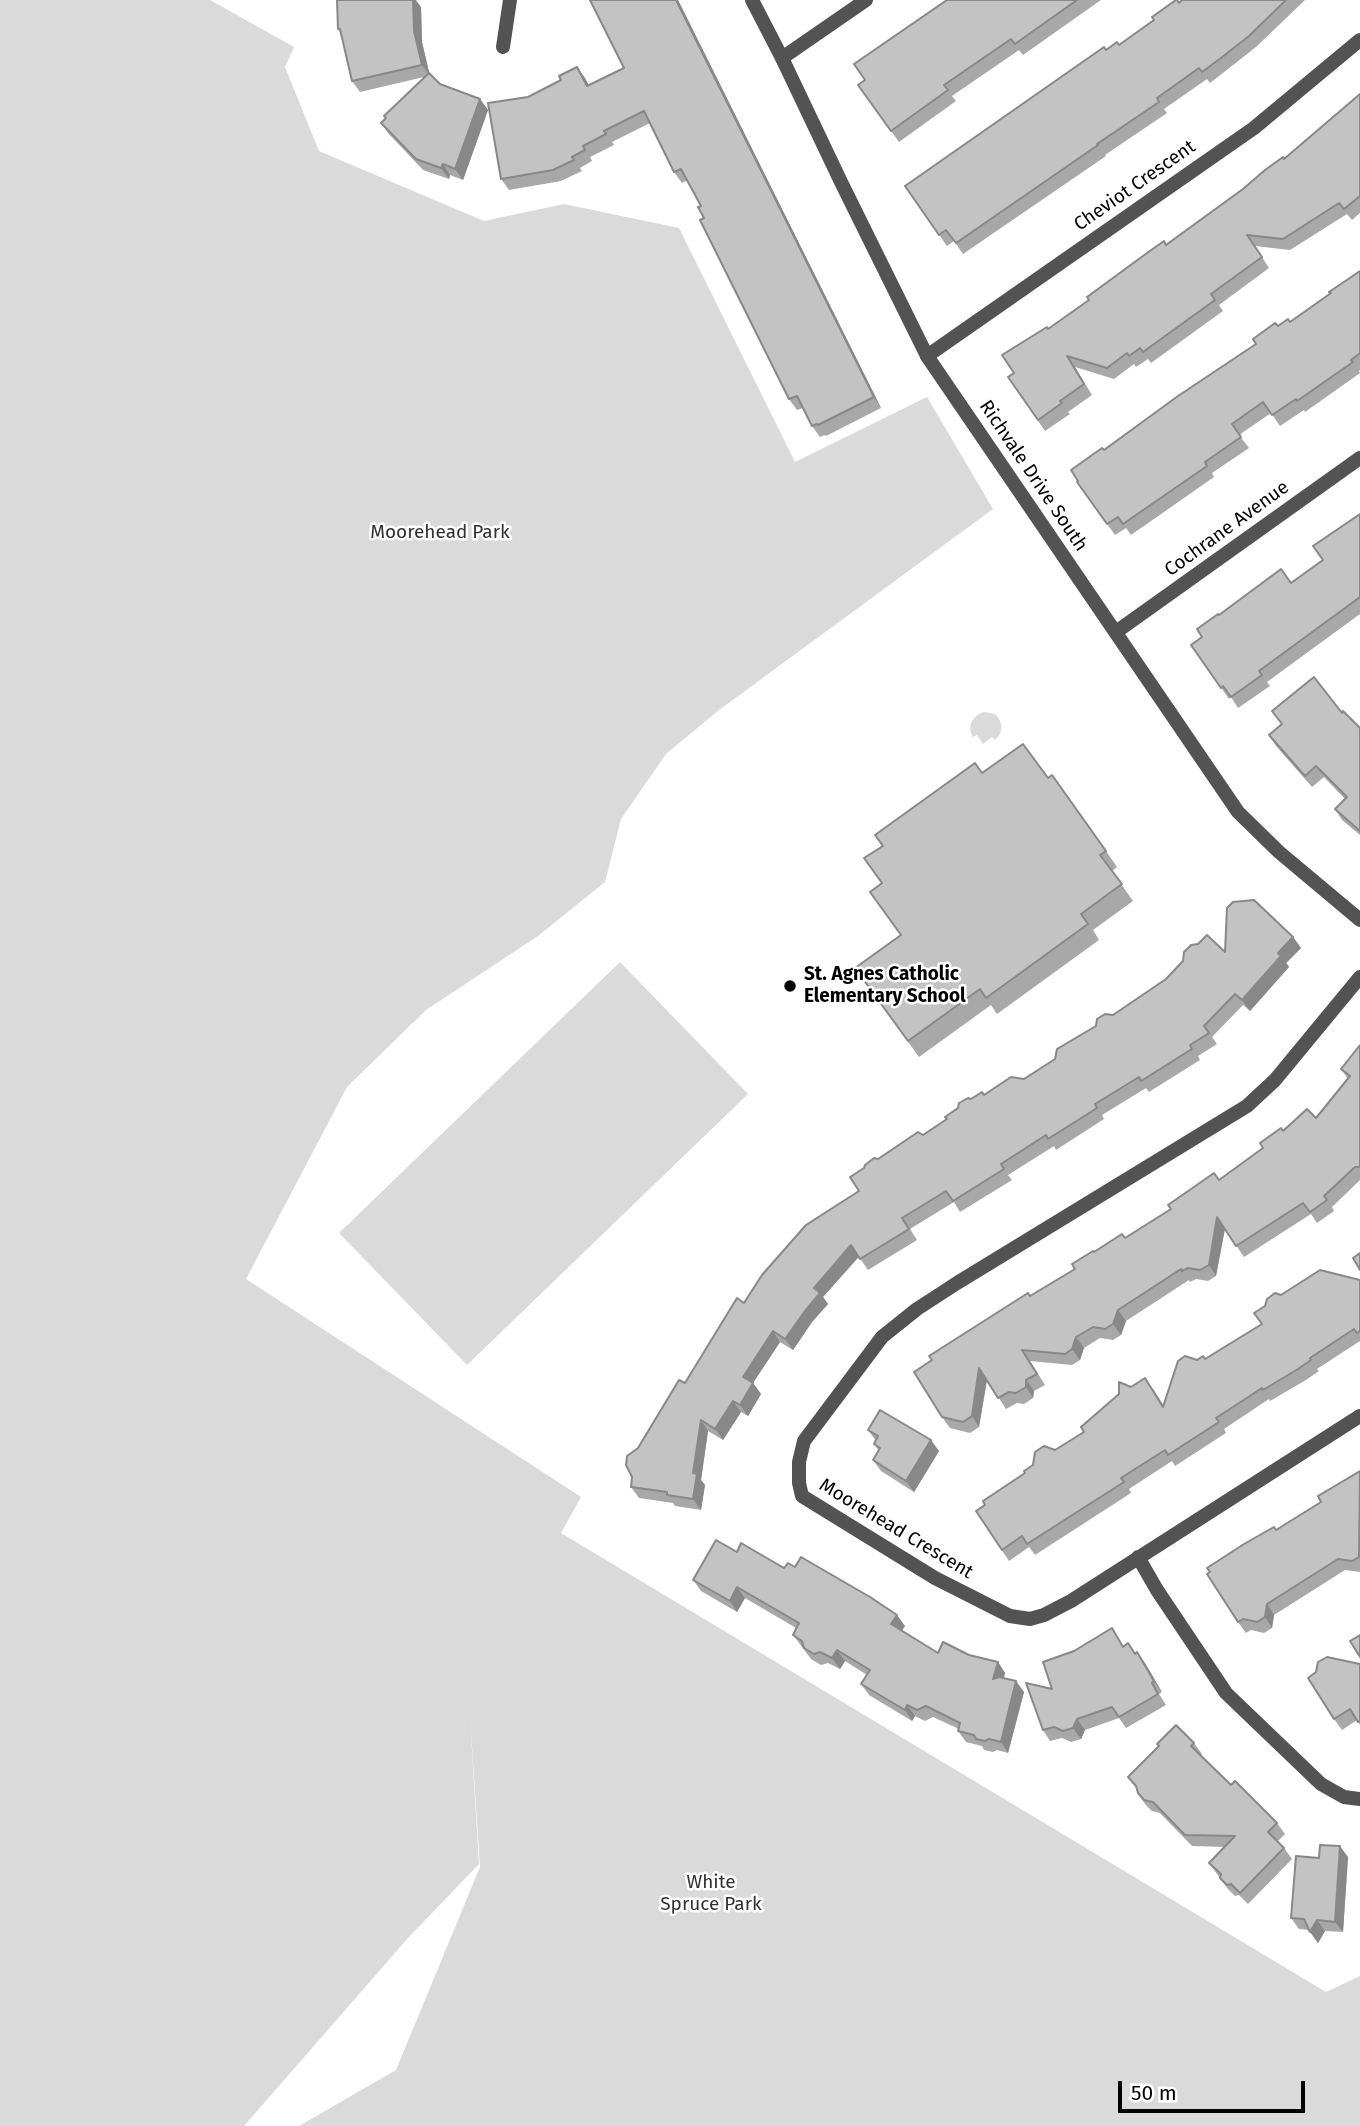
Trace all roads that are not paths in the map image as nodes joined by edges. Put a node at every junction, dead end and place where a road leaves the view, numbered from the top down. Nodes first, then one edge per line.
1 (510, 0) edge
2 (752, 0) edge
3 (866, 0) edge
4 (1360, 40) edge
5 (503, 47) dead end
6 (782, 58) junction
7 (927, 356) junction
8 (1360, 458) edge
9 (1116, 632) junction
10 (1360, 920) edge
11 (1360, 977) edge
12 (1360, 1416) edge
13 (1138, 1557) junction
14 (1360, 1799) edge

1 - 5 street
2 - 6 street, Richvale Drive South
3 - 6 street
4 - 7 street, Cheviot Crescent
6 - 7 street, Richvale Drive South
7 - 9 street, Richvale Drive South
8 - 9 street, Cochrane Avenue
9 - 10 street, Richvale Drive South
11 - 13 street, Moorehead Crescent
12 - 13 street, Moorehead Crescent
13 - 14 street

